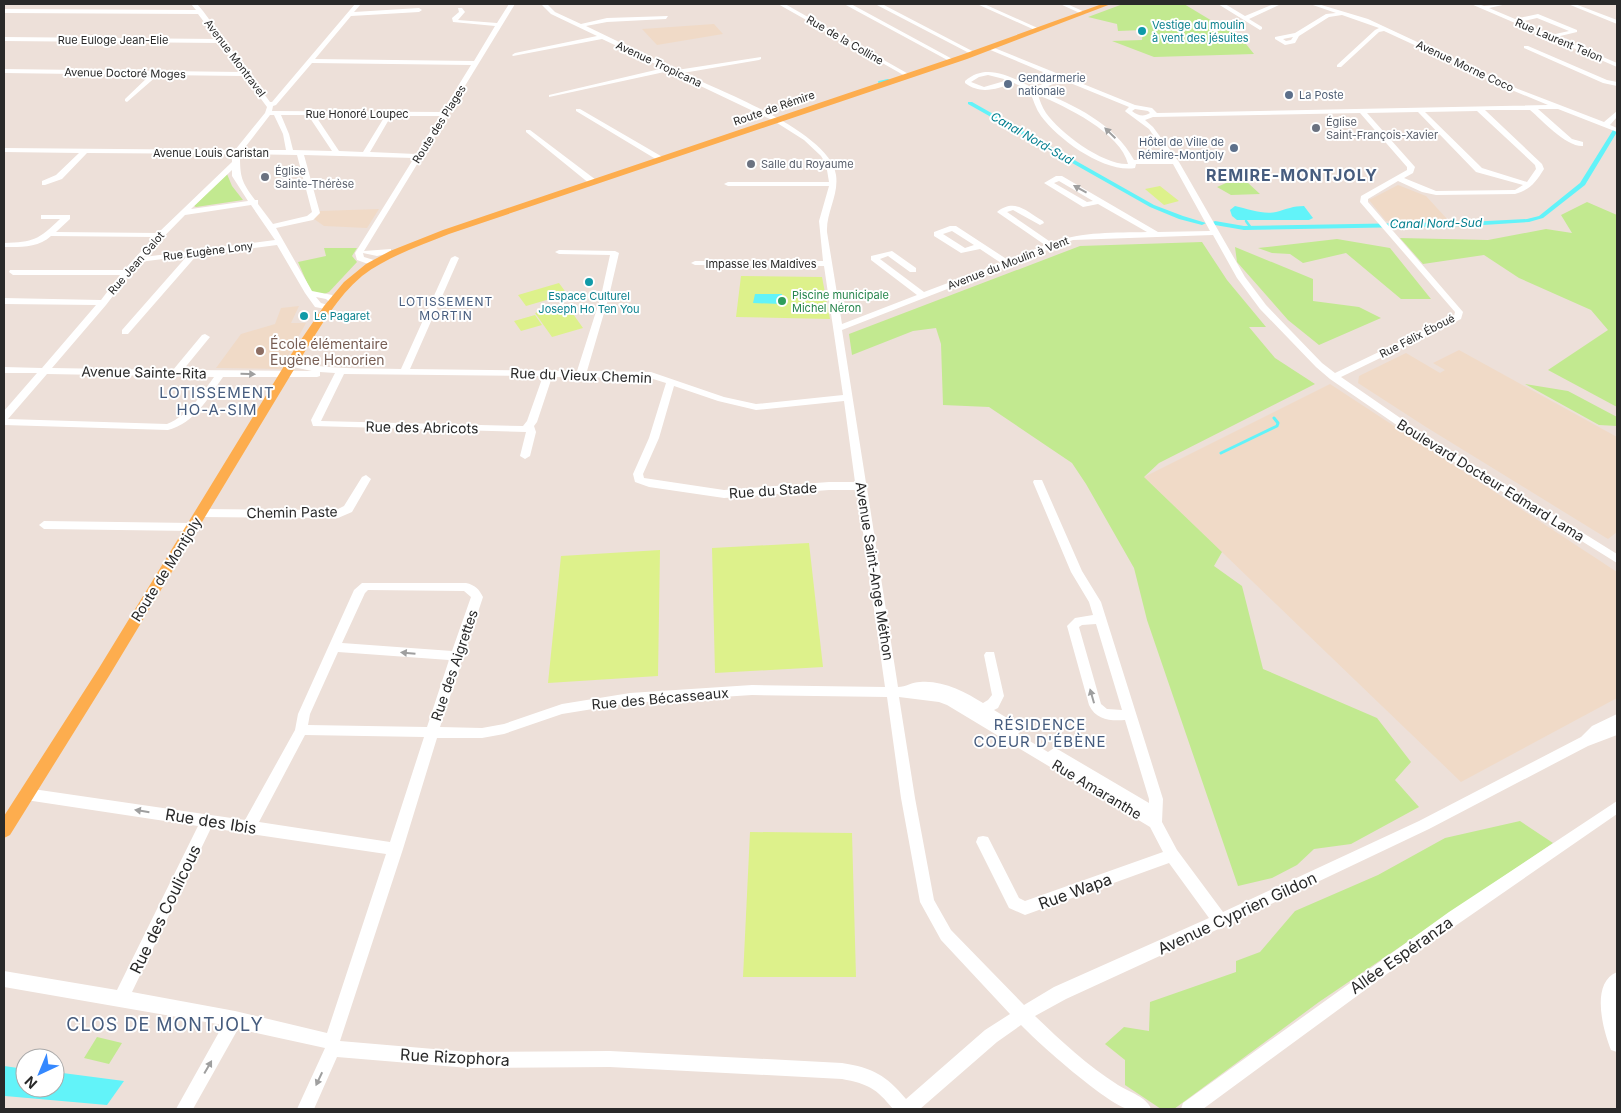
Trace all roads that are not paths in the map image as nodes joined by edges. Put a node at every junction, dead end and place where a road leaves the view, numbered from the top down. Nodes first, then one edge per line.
1 (194, 4) edge
2 (358, 4) edge
3 (512, 4) edge
4 (544, 4) edge
5 (781, 4) edge
6 (847, 4) edge
7 (878, 4) edge
8 (980, 4) edge
9 (1063, 4) edge
10 (1108, 4) edge
11 (1221, 4) edge
12 (1278, 4) edge
13 (1313, 4) edge
14 (1474, 4) edge
15 (1504, 4) edge
16 (1571, 4) edge
17 (1325, 8) junction
18 (1483, 8) junction
19 (460, 9) dead end
20 (419, 10) dead end
21 (4, 11) edge
22 (201, 12) junction
23 (1084, 13) junction
24 (1344, 13) junction
25 (350, 14) junction
26 (1328, 15) junction
27 (666, 18) dead end
28 (1245, 18) junction
29 (1515, 21) junction
30 (1617, 22) edge
31 (499, 25) junction
32 (580, 26) junction
33 (1260, 28) dead end
34 (1384, 29) junction
35 (1039, 30) junction
36 (1297, 36) dead end
37 (1552, 36) junction
38 (601, 37) junction
39 (4, 39) edge
40 (222, 40) junction
41 (1526, 47) dead end
42 (987, 49) junction
43 (973, 54) junction
44 (515, 55) dead end
45 (759, 58) dead end
46 (310, 61) junction
47 (953, 61) junction
48 (476, 63) junction
49 (1617, 65) edge
50 (1339, 66) dead end
51 (669, 69) junction
52 (4, 71) edge
53 (677, 72) junction
54 (155, 74) junction
55 (246, 74) junction
56 (909, 76) junction
57 (1060, 79) junction
58 (1012, 81) junction
59 (1617, 84) edge
60 (1033, 90) junction
61 (551, 96) dead end
62 (127, 100) dead end
63 (269, 104) junction
64 (1559, 107) junction
65 (1132, 108) junction
66 (1532, 108) junction
67 (1479, 109) junction
68 (578, 110) dead end
69 (1361, 110) junction
70 (1420, 110) junction
71 (268, 113) junction
72 (1617, 113) edge
73 (277, 114) junction
74 (311, 114) junction
75 (389, 114) junction
76 (445, 114) junction
77 (1151, 114) junction
78 (1137, 117) junction
79 (776, 120) junction
80 (1604, 125) junction
81 (1151, 128) junction
82 (1617, 130) edge
83 (528, 131) dead end
84 (1580, 144) dead end
85 (4, 150) edge
86 (85, 151) junction
87 (300, 152) junction
88 (290, 153) junction
89 (337, 153) junction
90 (236, 154) junction
91 (364, 154) junction
92 (418, 156) junction
93 (662, 159) junction
94 (1132, 162) junction
95 (1175, 162) junction
96 (234, 163) junction
97 (1398, 178) junction
98 (593, 182) junction
99 (45, 184) dead end
100 (728, 184) dead end
101 (833, 184) junction
102 (1530, 185) junction
103 (1100, 201) junction
104 (254, 202) junction
105 (182, 213) junction
106 (44, 217) dead end
107 (271, 227) junction
108 (1027, 228) dead end
109 (446, 232) junction
110 (1214, 233) junction
111 (50, 234) junction
112 (1156, 234) junction
113 (160, 235) junction
114 (280, 242) junction
115 (4, 245) edge
116 (980, 246) dead end
117 (1052, 246) junction
118 (195, 252) junction
119 (559, 252) dead end
120 (455, 258) dead end
121 (370, 259) junction
122 (136, 260) junction
123 (695, 263) dead end
124 (1007, 263) junction
125 (828, 264) junction
126 (14, 272) dead end
127 (126, 273) junction
128 (898, 276) dead end
129 (923, 296) junction
130 (4, 301) edge
131 (330, 302) junction
132 (103, 303) junction
133 (838, 329) junction
134 (125, 332) dead end
135 (205, 337) dead end
136 (4, 370) edge
137 (46, 370) junction
138 (288, 370) junction
139 (341, 371) junction
140 (404, 372) junction
141 (176, 373) junction
142 (221, 373) junction
143 (549, 373) junction
144 (581, 374) junction
145 (1335, 376) junction
146 (671, 381) junction
147 (847, 398) junction
148 (4, 417) edge
149 (4, 422) edge
150 (529, 427) junction
151 (525, 456) dead end
152 (366, 480) dead end
153 (1038, 482) dead end
154 (863, 486) junction
155 (201, 513) junction
156 (44, 525) dead end
157 (193, 527) junction
158 (1617, 559) edge
159 (1100, 619) junction
160 (334, 647) junction
161 (990, 655) dead end
162 (456, 656) junction
163 (900, 692) junction
164 (982, 710) junction
165 (1130, 716) junction
166 (1617, 719) edge
167 (1617, 729) edge
168 (301, 730) junction
169 (431, 732) junction
170 (1584, 742) junction
171 (1090, 779) junction
172 (26, 794) junction
173 (1617, 807) edge
174 (1154, 818) junction
175 (207, 821) junction
176 (249, 827) junction
177 (4, 830) edge
178 (983, 842) dead end
179 (396, 849) junction
180 (1172, 855) junction
181 (1220, 921) junction
182 (4, 979) edge
183 (1617, 980) edge
184 (122, 997) junction
185 (1022, 1015) junction
186 (235, 1019) junction
187 (1617, 1044) edge
188 (333, 1045) junction
189 (184, 1109) edge
190 (305, 1109) edge
191 (903, 1109) edge
192 (908, 1109) edge
193 (1143, 1109) edge
194 (1190, 1109) edge

1 - 22 street, Avenue Montravel
2 - 25 street
3 - 31 street, Route des Plages
4 - 32 street, Avenue Tropicana
5 - 56 street, Rue de la Colline
6 - 47 street
7 - 43 street
8 - 35 street
9 - 23 street
10 - 23 main road, Route de Rémire
11 - 28 street
12 - 28 street
13 - 17 street, Avenue Morne Coco
14 - 18 street, Rue Laurent Telon
15 - 18 street
16 - 30 street
17 - 24 street, Avenue Morne Coco
17 - 26 street
18 - 29 street, Rue Laurent Telon
19 - 31 street
20 - 25 street
21 - 22 street
22 - 40 street, Avenue Montravel
23 - 35 main road, Route de Rémire
24 - 26 street
24 - 34 street, Avenue Morne Coco
25 - 46 street
26 - 36 street
27 - 32 street
28 - 33 street
29 - 37 street, Rue Laurent Telon
29 - 37 street
31 - 48 street, Route des Plages
32 - 38 street, Avenue Tropicana
34 - 50 street
34 - 64 street, Avenue Morne Coco
35 - 42 main road, Route de Rémire
37 - 49 street, Rue Laurent Telon
38 - 44 street
38 - 51 street, Avenue Tropicana
39 - 40 street, Rue Euloge Jean-Elie
40 - 55 street, Avenue Montravel
41 - 59 street
42 - 43 main road, Route de Rémire
42 - 57 street
43 - 47 main road, Route de Rémire
45 - 53 street
46 - 48 street
46 - 63 street
47 - 56 main road, Route de Rémire
48 - 76 street, Route des Plages
51 - 53 street, Avenue Tropicana
51 - 61 street
52 - 54 street, Avenue Doctoré Moges
53 - 79 street, Avenue Tropicana
54 - 55 street, Avenue Doctoré Moges
54 - 62 street
55 - 63 street, Avenue Montravel
56 - 79 main road, Route de Rémire
57 - 60 street
57 - 65 street
58 - 58 street
58 - 60 street
94 -> 60 street
60 - 94 street
63 - 71 street, Avenue Montravel
64 - 66 street
64 - 80 street, Avenue Morne Coco
65 - 77 street
65 - 78 street, Boulevard Docteur Edmard Lama
66 - 67 street
66 - 84 street
67 - 70 street
67 - 102 street
68 - 93 street
69 - 70 street
69 - 77 street
69 - 97 street
70 - 102 street
71 - 73 street, Rue Honoré Loupec
71 - 90 street
72 - 80 street
73 - 74 street, Rue Honoré Loupec
73 - 88 street
74 - 75 street, Rue Honoré Loupec
74 - 89 street
75 - 76 street, Rue Honoré Loupec
75 - 91 street
76 - 92 street, Route des Plages
77 - 78 street
77 - 81 street, Boulevard Docteur Edmard Lama
78 - 81 street, Boulevard Docteur Edmard Lama
79 - 93 main road, Route de Rémire
79 - 101 street, Avenue Saint-Ange Méthon
80 - 82 street, Avenue Morne Coco
81 - 95 street, Boulevard Docteur Edmard Lama
83 - 98 street
85 - 86 street, Avenue Louis Caristan
86 - 90 street, Avenue Louis Caristan
86 - 99 street
87 - 88 street, Avenue Louis Caristan
87 - 89 street, Avenue Louis Caristan
87 - 107 street
88 - 90 street, Avenue Louis Caristan
89 - 91 street, Avenue Louis Caristan
90 - 96 street
91 - 92 street, Avenue Louis Caristan
92 - 121 street, Route des Plages
93 - 98 main road, Route de Rémire
94 - 95 street
95 - 110 street, Boulevard Docteur Edmard Lama
96 - 104 street
96 - 105 street, Rue Jean Galot
97 - 102 street
97 - 145 street, Rue Félix Éboué
98 - 109 main road, Route de Rémire
100 - 101 street
101 - 125 street, Avenue Saint-Ange Méthon
103 -> 103 street
103 - 112 street
104 - 105 street
104 - 107 street
105 - 113 street, Rue Jean Galot
106 - 111 street
107 - 114 street
108 - 117 street
109 - 121 main road, Route de Rémire
109 - 121 main road, Route de Rémire
110 - 112 street, Avenue du Moulin à Vent
110 - 145 street, Boulevard Docteur Edmard Lama
111 - 113 street
111 - 115 street
112 - 117 street, Avenue du Moulin à Vent
113 - 122 street, Rue Jean Galot
114 - 118 street, Rue Eugène Lony
114 - 131 street
116 - 124 street
117 - 124 street, Avenue du Moulin à Vent
118 - 122 street, Rue Eugène Lony
118 - 134 street
119 - 144 street
120 - 140 street
121 - 131 main road, Route de Rémire
122 - 127 street, Rue Jean Galot
123 - 125 street, Impasse les Maldives
124 - 129 street, Avenue du Moulin à Vent
125 - 133 street, Avenue Saint-Ange Méthon
126 - 127 street
127 - 132 street, Rue Jean Galot
128 - 129 street
129 - 133 street, Avenue du Moulin à Vent
130 - 132 street
131 - 138 main road, Route de Montjoly
132 - 137 street, Rue Jean Galot
133 - 147 street, Avenue Saint-Ange Méthon
135 - 141 street
136 - 137 street, Avenue Sainte-Rita
137 - 141 street, Avenue Sainte-Rita
137 - 148 street, Rue Jean Galot
138 - 139 street, Rue du Vieux Chemin
142 -> 138 street, Avenue Sainte-Rita
138 - 155 main road, Route de Montjoly
139 - 140 street, Rue du Vieux Chemin
139 - 150 street, Rue des Abricots
140 - 143 street, Rue du Vieux Chemin
141 - 142 street, Avenue Sainte-Rita
142 - 149 street
143 - 144 street, Rue du Vieux Chemin
143 - 150 street
144 - 146 street, Rue du Vieux Chemin
145 - 158 street, Boulevard Docteur Edmard Lama
146 - 147 street, Rue du Vieux Chemin
146 - 154 street, Rue du Stade
147 - 154 street, Avenue Saint-Ange Méthon
150 - 151 street
152 - 155 street, Chemin Paste
153 - 159 street
154 - 163 street, Avenue Saint-Ange Méthon
155 - 157 main road, Route de Montjoly
156 - 157 street
157 - 172 main road, Route de Montjoly
159 - 165 street
165 -> 159 street
162 -> 160 street
160 - 162 street, Rue des Aigrettes
160 - 168 street, Rue des Aigrettes
161 - 164 street
162 - 169 street, Rue des Aigrettes
163 - 164 street, Rue Amaranthe
163 - 169 street, Rue des Bécasseaux
163 - 171 street, Rue Amaranthe
163 - 185 street, Avenue Saint-Ange Méthon
164 - 171 street, Rue Amaranthe
165 - 174 street
166 - 170 street, Avenue Cyprien Gildon
167 - 170 street, Avenue Cyprien Gildon
168 - 169 street, Rue des Bécasseaux
168 - 176 street, Rue des Aigrettes
169 - 179 street, Rue des Aigrettes
170 - 181 street, Avenue Cyprien Gildon
171 - 174 street, Rue Amaranthe
175 -> 172 street, Rue des Ibis
172 - 177 main road, Route de Montjoly
173 - 194 street, Allée Espéranza
174 - 180 street
175 - 176 street, Rue des Ibis
175 - 184 street, Rue des Coulicous
176 - 179 street, Rue des Ibis
178 - 180 street, Rue Wapa
179 - 188 street, Rue des Aigrettes
180 - 181 street
181 - 185 street, Avenue Cyprien Gildon
182 - 184 street, Rue Rizophora
183 - 187 street
184 - 186 street, Rue Rizophora
185 - 192 street, Avenue Cyprien Gildon
185 - 193 street, Avenue Saint-Ange Méthon
186 - 188 street, Rue Rizophora
189 -> 186 street
188 -> 190 street, Rue des Aigrettes
188 - 191 street, Rue Rizophora

